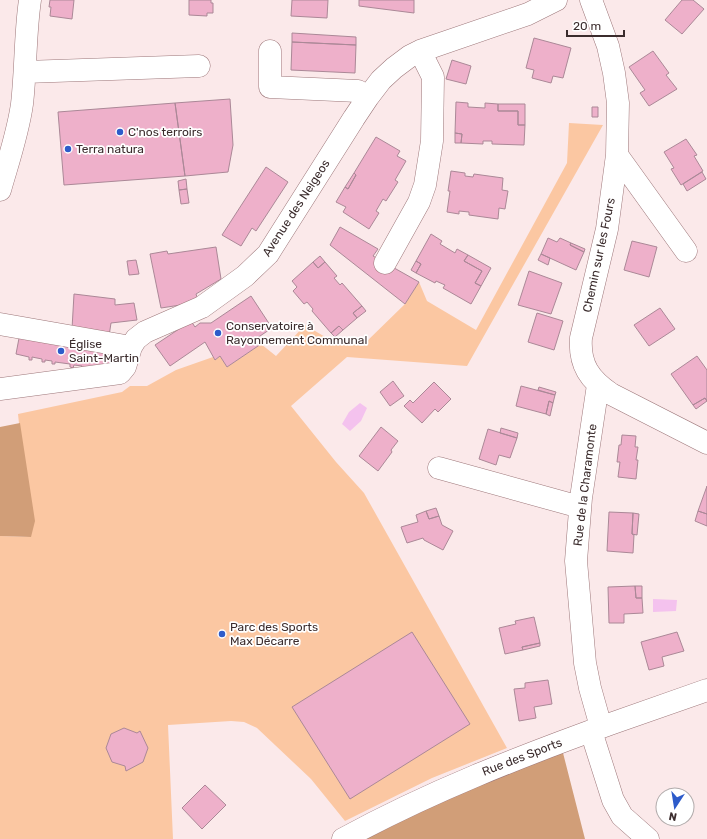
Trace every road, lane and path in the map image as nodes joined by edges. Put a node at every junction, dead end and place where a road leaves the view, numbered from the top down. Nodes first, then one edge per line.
1 (30, 0) edge
2 (556, 0) edge
3 (591, 0) edge
4 (270, 51) dead end
5 (420, 52) junction
6 (199, 66) dead end
7 (25, 72) junction
8 (368, 97) junction
9 (617, 155) junction
10 (0, 190) edge
11 (686, 251) dead end
12 (385, 263) dead end
13 (0, 324) edge
14 (131, 347) junction
15 (598, 385) junction
16 (0, 389) edge
17 (707, 443) edge
18 (439, 468) dead end
19 (580, 507) junction
20 (707, 690) edge
21 (596, 729) junction
22 (344, 839) edge
23 (648, 839) edge

1 - 7 street
2 - 5 street, Avenue des Neigeos
3 - 9 street, Chemin sur les Fours
4 - 8 street
5 - 8 street, Avenue des Neigeos
5 - 12 street
6 - 7 street
7 - 10 street
8 - 14 street, Avenue des Neigeos
9 - 11 street
9 - 15 street, Chemin sur les Fours
13 - 14 street
14 - 16 street, Avenue des Neigeos
15 - 17 street, Chemin sur les Fours
15 - 19 street, Rue de la Charamonte
18 - 19 street
19 - 21 street, Rue de la Charamonte
20 - 21 street, Rue des Sports
21 - 22 street, Rue des Sports
21 - 23 street, Rue de la Charamonte

